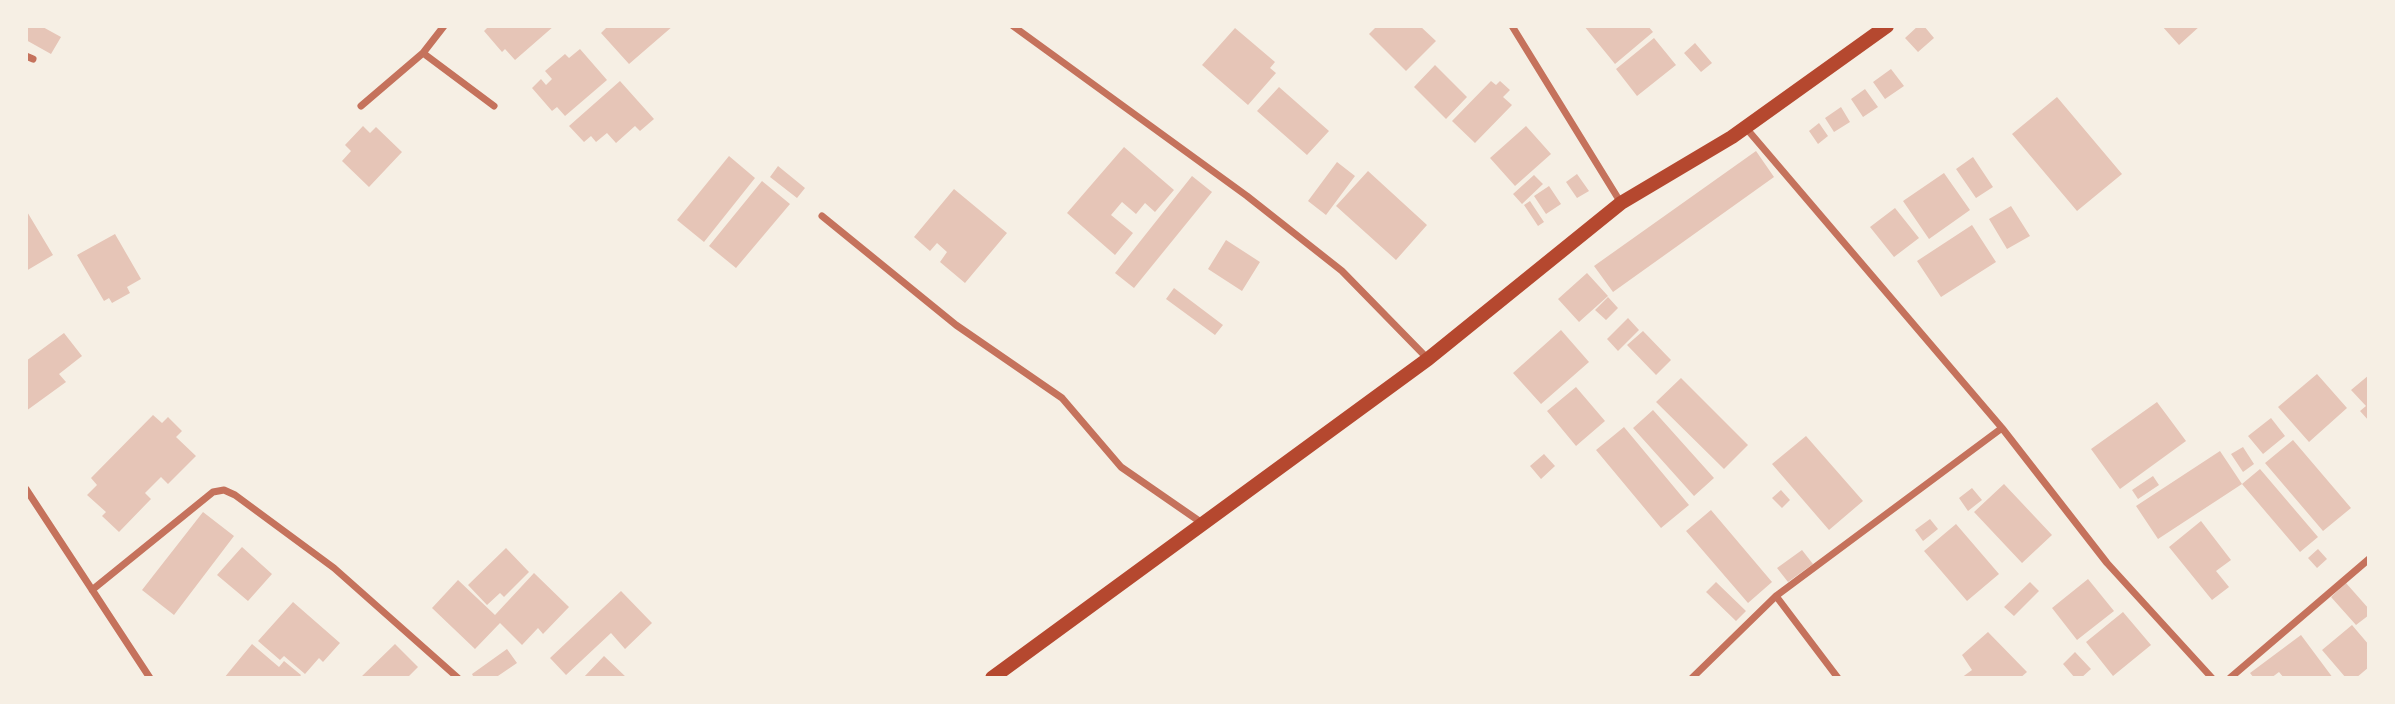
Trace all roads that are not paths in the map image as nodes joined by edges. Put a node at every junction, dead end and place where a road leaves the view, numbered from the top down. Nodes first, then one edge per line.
1 (444, 26) edge
2 (1013, 26) edge
3 (1512, 26) edge
4 (1887, 26) edge
5 (423, 53) junction
6 (361, 106) dead end
7 (494, 106) dead end
8 (1745, 127) junction
9 (1622, 203) junction
10 (822, 215) dead end
11 (1428, 359) junction
12 (2002, 428) junction
13 (26, 489) edge
14 (1202, 524) junction
15 (2369, 559) edge
16 (92, 590) junction
17 (1776, 596) junction
18 (150, 678) edge
19 (458, 678) edge
20 (992, 678) edge
21 (1692, 678) edge
22 (1838, 678) edge
23 (2212, 678) edge
24 (2230, 678) edge

1 - 5 street
2 - 11 street
3 - 9 street
4 - 8 main road
5 - 6 street
5 - 7 street
8 - 9 main road
8 - 12 street
9 - 11 main road
10 - 14 street
11 - 14 main road
12 - 17 street
12 - 23 street
13 - 16 street
14 - 20 main road
15 - 24 street
16 - 18 street
16 - 19 street
17 - 21 street
17 - 22 street

